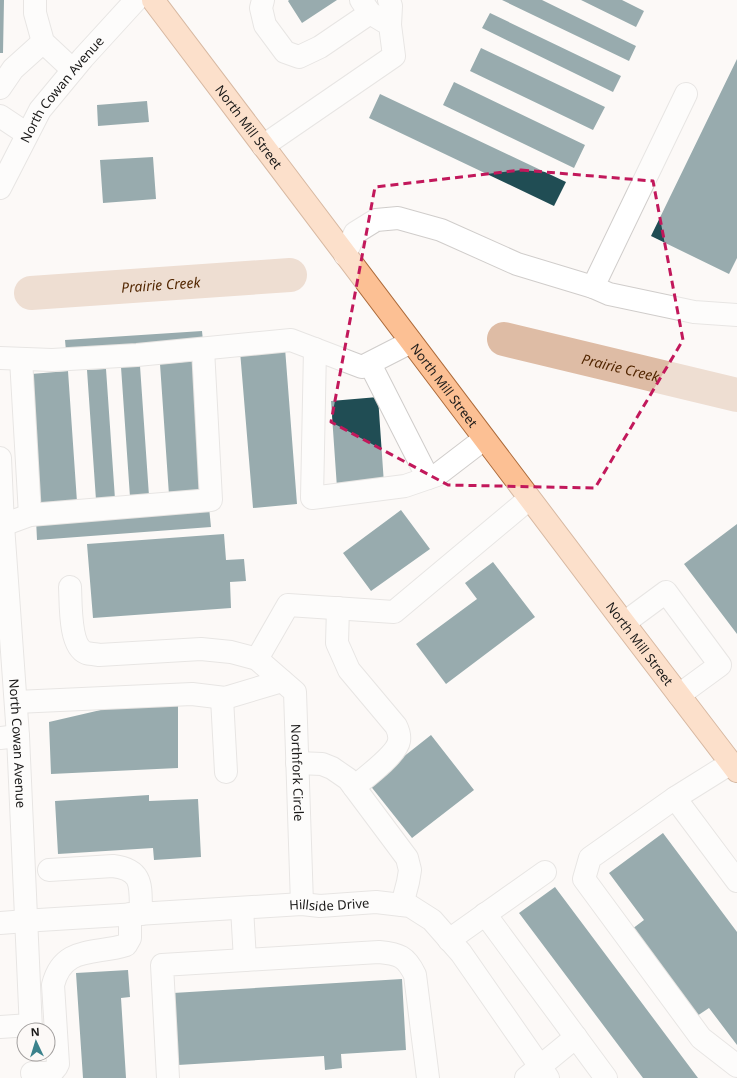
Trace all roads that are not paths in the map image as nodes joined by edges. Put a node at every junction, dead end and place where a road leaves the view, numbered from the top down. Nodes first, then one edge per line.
1 (35, 0) edge
2 (136, 0) edge
3 (153, 0) edge
4 (263, 0) edge
5 (390, 0) edge
6 (365, 6) edge
7 (390, 25) junction
8 (43, 42) junction
9 (73, 70) junction
10 (0, 88) edge
11 (686, 94) dead end
12 (0, 116) edge
13 (27, 134) junction
14 (263, 146) junction
15 (0, 188) edge
16 (346, 255) junction
17 (592, 287) junction
18 (737, 315) edge
19 (411, 342) junction
20 (203, 348) junction
21 (314, 349) junction
22 (0, 358) edge
23 (22, 359) junction
24 (370, 364) junction
25 (484, 439) junction
26 (0, 458) edge
27 (428, 478) junction
28 (529, 499) junction
29 (30, 515) junction
30 (2, 525) edge
31 (70, 587) dead end
32 (338, 608) junction
33 (624, 623) junction
34 (6, 646) edge
35 (257, 659) junction
36 (282, 680) junction
37 (680, 695) junction
38 (222, 698) junction
39 (16, 702) junction
40 (9, 737) edge
41 (297, 763) junction
42 (734, 767) edge
43 (226, 772) dead end
44 (354, 787) junction
45 (675, 798) junction
46 (49, 870) dead end
47 (546, 872) dead end
48 (737, 881) edge
49 (302, 904) junction
50 (402, 905) junction
51 (242, 908) junction
52 (136, 914) junction
53 (485, 914) junction
54 (26, 920) junction
55 (0, 923) edge
56 (449, 940) junction
57 (245, 960) junction
58 (30, 1022) edge
59 (0, 1027) edge
60 (16, 1028) edge
61 (576, 1037) junction
62 (737, 1066) edge
63 (32, 1068) edge
64 (538, 1074) edge
65 (168, 1078) edge
66 (428, 1078) edge
67 (606, 1078) edge

1 - 8 street
2 - 9 street, North Cowan Avenue
3 - 14 main road, North Mill Street
4 - 6 street
5 - 7 street
6 - 7 street
7 - 14 street
8 - 9 street
8 - 10 street
9 - 13 street, North Cowan Avenue
11 - 17 street
12 - 13 street
13 - 15 street, North Cowan Avenue
14 - 16 main road, North Mill Street
16 - 17 street
16 - 19 main road, North Mill Street
17 - 18 street
19 - 24 street
19 - 25 main road, North Mill Street
20 - 21 street
20 - 23 street
20 - 29 street
21 - 24 street
21 - 27 street
22 - 23 street
23 - 29 street
24 - 27 street
25 - 27 street
25 - 28 main road, North Mill Street
26 - 30 street, North Cowan Avenue
28 - 32 street
28 - 33 main road, North Mill Street
29 - 30 street
30 - 34 street, North Cowan Avenue
31 - 35 street
32 - 35 street
32 - 44 street
33 - 37 main road, North Mill Street
33 - 37 street
34 - 39 street, North Cowan Avenue
35 - 36 street, Northfork Circle
36 - 38 street
36 - 41 street, Northfork Circle
37 - 42 main road, North Mill Street
38 - 39 street
38 - 43 street
39 - 40 street, North Cowan Avenue
40 - 54 street, North Cowan Avenue
41 - 44 street
41 - 49 street, Northfork Circle
42 - 45 street
44 - 50 street
45 - 48 street
45 - 62 street
46 - 52 street
47 - 53 street
49 - 50 street, Hillside Drive
49 - 51 street, Hillside Drive
50 - 56 street, Hillside Drive
51 - 52 street, Hillside Drive
51 - 57 street
52 - 54 street, Hillside Drive
52 - 63 street
53 - 56 street
53 - 61 street
54 - 55 street, Hillside Drive
54 - 58 street, North Cowan Avenue
56 - 64 street, Hillside Drive
57 - 65 street
57 - 66 street
59 - 60 street
61 - 64 street
61 - 67 street

